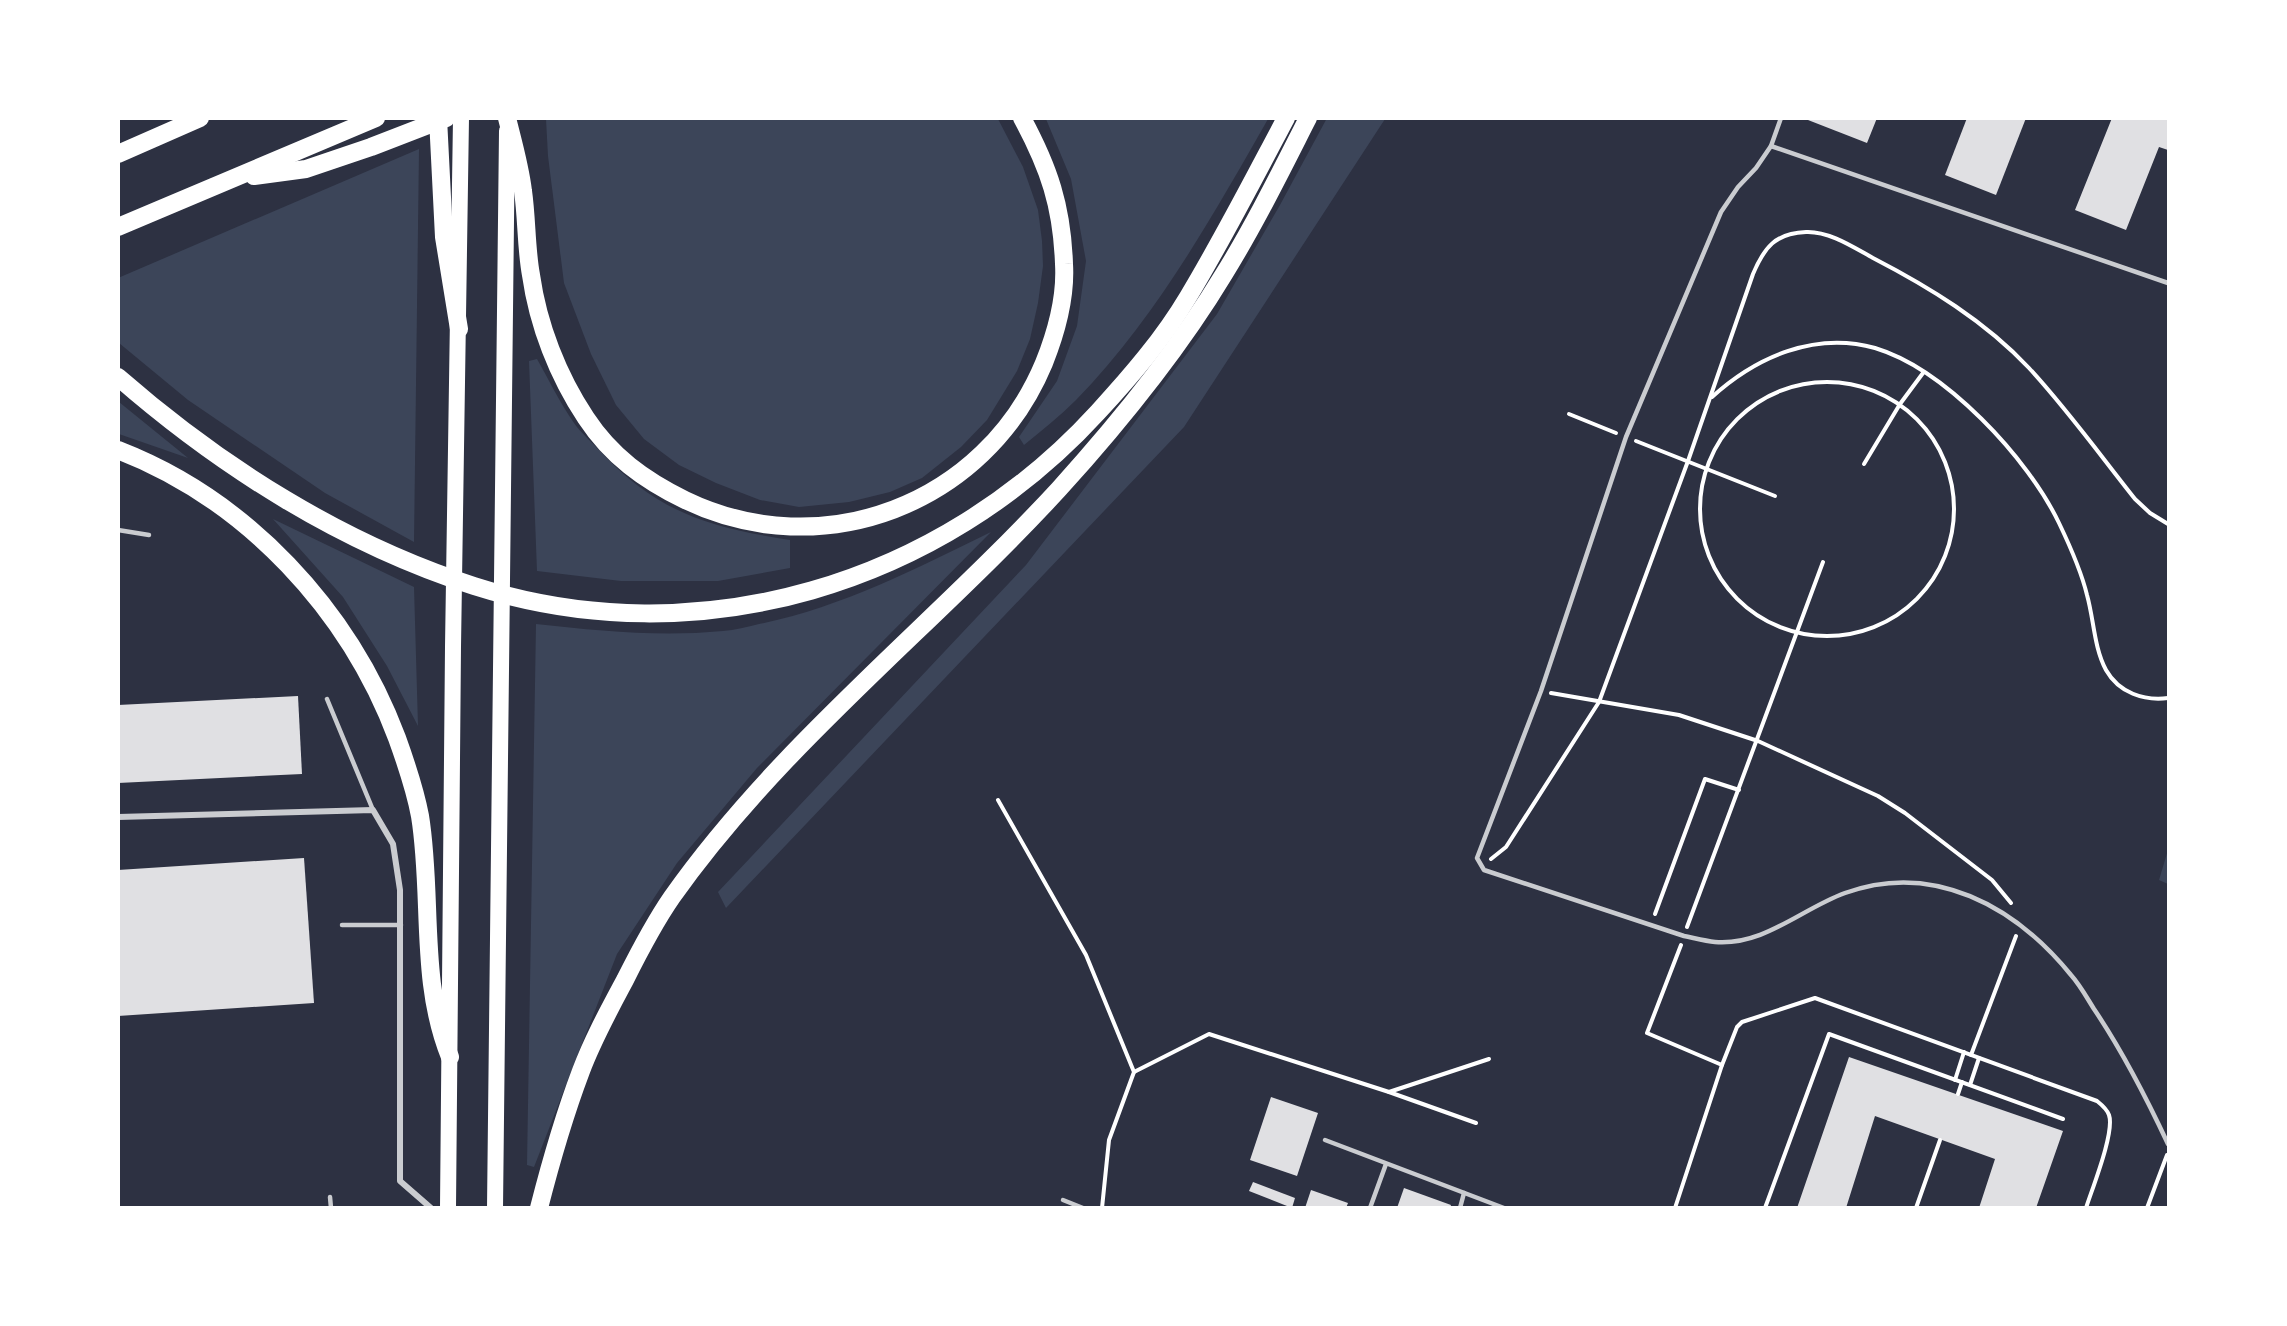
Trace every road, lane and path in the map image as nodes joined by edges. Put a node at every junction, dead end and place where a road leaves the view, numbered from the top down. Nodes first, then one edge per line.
1 (200, 118) edge
2 (376, 118) edge
3 (438, 118) edge
4 (446, 118) edge
5 (461, 118) edge
6 (507, 118) edge
7 (1022, 118) edge
8 (1286, 118) edge
9 (1308, 118) edge
10 (1781, 118) edge
11 (1771, 146) junction
12 (118, 154) edge
13 (232, 179) junction
14 (118, 227) edge
15 (2169, 283) edge
16 (459, 329) junction
17 (1923, 373) junction
18 (118, 376) edge
19 (1711, 398) junction
20 (1899, 404) junction
21 (1569, 414) dead end
22 (1626, 437) junction
23 (118, 450) edge
24 (1688, 461) junction
25 (1864, 464) dead end
26 (1706, 469) junction
27 (1775, 496) dead end
28 (2169, 524) edge
29 (118, 530) edge
30 (149, 535) dead end
31 (1823, 562) dead end
32 (1797, 633) junction
33 (1541, 691) junction
34 (2169, 698) edge
35 (327, 699) dead end
36 (1599, 702) junction
37 (1758, 741) junction
38 (1739, 790) junction
39 (998, 800) dead end
40 (373, 810) junction
41 (118, 817) edge
42 (1480, 867) junction
43 (342, 925) dead end
44 (401, 925) junction
45 (1651, 925) junction
46 (2019, 926) junction
47 (1684, 936) junction
48 (2014, 940) dead end
49 (1964, 1052) junction
50 (1971, 1055) junction
51 (450, 1057) junction
52 (1979, 1058) junction
53 (1489, 1059) dead end
54 (1722, 1065) junction
55 (1134, 1072) junction
56 (1955, 1080) junction
57 (1962, 1082) junction
58 (1970, 1085) junction
59 (1389, 1092) junction
60 (1958, 1094) dead end
61 (2063, 1119) dead end
62 (1476, 1123) dead end
63 (1325, 1140) dead end
64 (1941, 1140) dead end
65 (2169, 1144) edge
66 (2169, 1151) edge
67 (1386, 1164) junction
68 (1464, 1194) junction
69 (330, 1197) dead end
70 (1063, 1200) dead end
71 (331, 1208) edge
72 (431, 1208) edge
73 (448, 1208) edge
74 (495, 1208) edge
75 (539, 1208) edge
76 (1083, 1208) edge
77 (1102, 1208) edge
78 (1370, 1208) edge
79 (1460, 1208) edge
80 (1504, 1208) edge
81 (1675, 1208) edge
82 (1765, 1208) edge
83 (1916, 1208) edge
84 (2086, 1208) edge
85 (2147, 1208) edge

1 - 12 highway
2 - 13 highway
3 - 16 highway
4 - 13 highway
5 - 16 highway
6 - 7 highway
6 - 74 highway
8 - 18 highway
9 - 75 highway
10 - 11 lane
11 - 15 lane
11 - 22 lane
13 - 14 highway
16 - 51 highway
17 - 19 path
17 - 20 path
17 - 34 path
19 - 24 path
19 - 28 path
20 - 25 path
20 - 26 path
20 - 32 path
21 - 22 path
22 - 24 path
22 - 33 lane
23 - 51 highway
24 - 26 path
24 - 36 path
26 - 27 path
26 - 32 path
29 - 30 lane
31 - 32 path
32 - 37 path
33 - 36 path
33 - 42 lane
35 - 40 lane
36 - 37 path
36 - 42 path
37 - 38 path
37 - 46 path
38 - 45 path
38 - 47 path
39 - 55 path
40 - 41 street
40 - 44 street
42 - 45 lane
43 - 44 lane
44 - 72 street
45 - 47 lane
46 - 47 lane
46 - 65 lane
47 - 54 path
48 - 50 path
49 - 50 path
49 - 54 path
49 - 56 path
50 - 52 path
51 - 73 highway
52 - 58 path
52 - 84 path
53 - 59 path
54 - 81 path
55 - 59 path
55 - 77 path
56 - 57 path
56 - 82 path
57 - 58 path
57 - 60 path
58 - 61 path
59 - 62 path
63 - 67 lane
64 - 83 path
66 - 85 path
67 - 68 lane
67 - 78 lane
68 - 79 lane
68 - 80 lane
69 - 71 lane
70 - 76 lane

